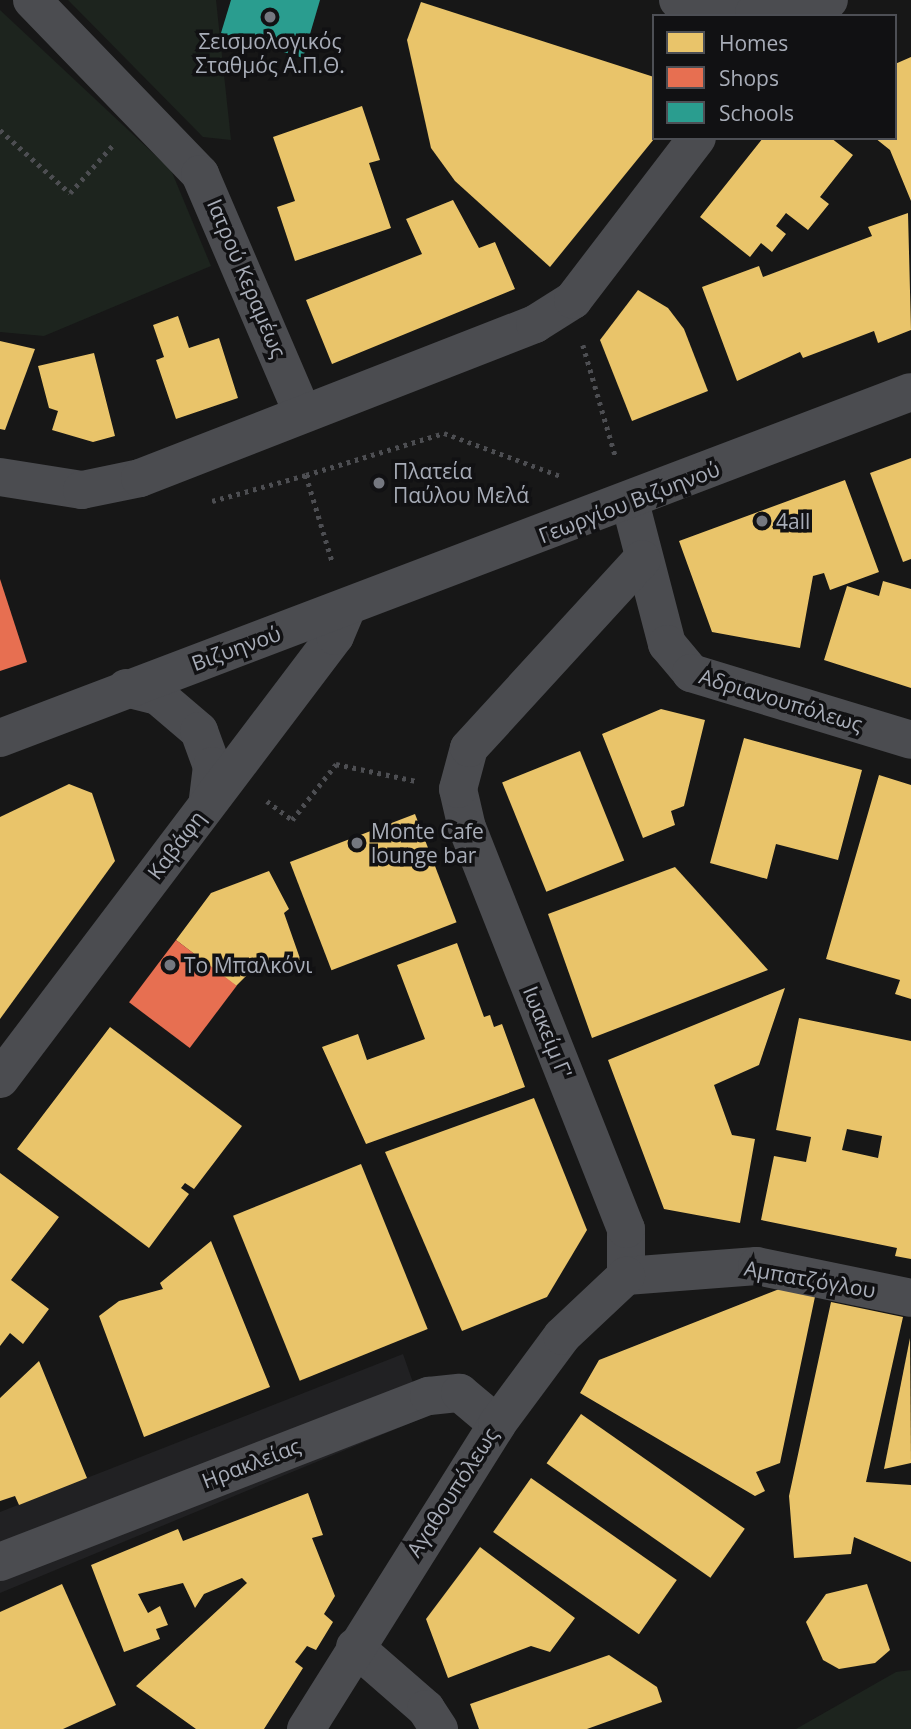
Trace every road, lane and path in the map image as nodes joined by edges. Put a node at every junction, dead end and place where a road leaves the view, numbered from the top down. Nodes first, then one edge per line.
1 (32, 0) edge
2 (678, 0) edge
3 (829, 0) edge
4 (754, 14) edge
5 (143, 112) junction
6 (0, 130) edge
7 (696, 140) edge
8 (576, 315) junction
9 (911, 392) edge
10 (302, 412) junction
11 (306, 475) junction
12 (0, 477) edge
13 (630, 502) junction
14 (203, 504) dead end
15 (642, 559) junction
16 (347, 608) junction
17 (126, 688) junction
18 (0, 738) edge
19 (911, 740) edge
20 (458, 789) junction
21 (208, 801) junction
22 (256, 808) dead end
23 (0, 1079) edge
24 (626, 1276) junction
25 (911, 1298) edge
26 (497, 1424) junction
27 (0, 1562) edge
28 (355, 1647) junction
29 (306, 1729) edge
30 (439, 1729) edge

1 - 5 street, Ιατρού Κεραμέως
2 - 4 street
3 - 4 street
5 - 6 path
5 - 10 street, Ιατρού Κεραμέως
7 - 8 street
8 - 10 street
8 - 13 path
9 - 13 street, Γεωργίου Βιζυηνού
10 - 12 street
11 - 13 path
11 - 14 path
11 - 16 path
13 - 15 street
13 - 16 street, Γεωργίου Βιζυηνού
15 - 19 street, Αδριανουπόλεως
15 - 20 street
16 - 17 street, Βιζυηνού
16 - 21 street, Καβάφη
17 - 18 street
17 - 21 street
20 - 22 path
20 - 24 street, Ιωακείμ Γ'
21 - 23 street, Καβάφη
24 - 25 street, Αμπατζόγλου
24 - 26 street, Αγαθουπόλεως
26 - 27 street, Ηρακλείας
26 - 28 street, Αγαθουπόλεως
28 - 29 street, Αγαθουπόλεως
28 - 30 street

